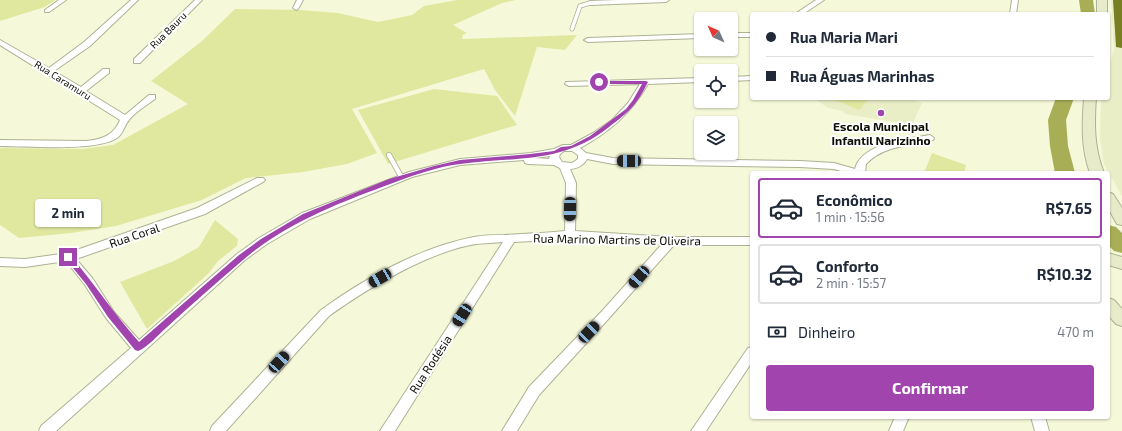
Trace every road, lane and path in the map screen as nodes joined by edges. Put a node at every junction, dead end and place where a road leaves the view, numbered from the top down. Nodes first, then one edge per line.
1 (62, 0) edge
2 (135, 0) edge
3 (199, 0) edge
4 (300, 0) edge
5 (666, 0) edge
6 (821, 0) edge
7 (1015, 0) edge
8 (1102, 0) edge
9 (633, 1) edge
10 (590, 3) joint
11 (296, 8) dead end
12 (47, 11) dead end
13 (801, 12) edge
14 (1013, 12) edge
15 (1102, 12) edge
16 (572, 29) dead end
17 (738, 35) edge
18 (750, 35) edge
19 (694, 36) edge
20 (588, 40) dead end
21 (0, 42) edge
22 (138, 61) dead end
23 (49, 71) junction
24 (106, 71) dead end
25 (750, 78) edge
26 (738, 79) edge
27 (694, 80) edge
28 (646, 82) junction
29 (569, 84) dead end
30 (81, 91) junction
31 (152, 97) dead end
32 (1090, 100) edge
33 (125, 119) junction
34 (930, 138) dead end
35 (0, 143) edge
36 (389, 155) dead end
37 (578, 156) junction
38 (559, 160) junction
39 (852, 171) edge
40 (860, 171) edge
41 (1096, 171) edge
42 (402, 178) junction
43 (260, 180) dead end
44 (570, 183) junction
45 (1110, 200) edge
46 (1122, 220) edge
47 (570, 235) junction
48 (512, 237) junction
49 (671, 241) junction
50 (750, 241) edge
51 (68, 257) junction
52 (0, 262) edge
53 (1110, 307) edge
54 (1122, 319) edge
55 (138, 348) junction
56 (750, 355) edge
57 (901, 419) edge
58 (1039, 419) edge
59 (46, 431) edge
60 (217, 431) edge
61 (387, 431) edge
62 (509, 431) edge
63 (698, 431) edge
64 (896, 431) edge
65 (1042, 431) edge

1 - 12 street
2 - 23 street
3 - 22 street, Rua Bauru
4 - 11 street
5 - 9 street
6 - 13 street
7 - 14 street
8 - 15 street
9 - 10 street
10 - 16 lane
17 - 18 street
19 - 20 street
21 - 23 street, Rua Caramuru
23 - 30 street, Rua Caramuru
24 - 30 street
25 - 26 street
27 - 28 street
28 - 29 street
28 - 37 street
30 - 33 street, Rua Caramuru
31 - 33 street
32 - 41 street
33 - 35 street
34 - 40 street
36 - 42 lane
37 - 38 street
37 - 38 street
37 - 39 street
37 - 44 street
38 - 42 street
38 - 44 street
42 - 55 street
43 - 51 street, Rua Coral
44 - 47 street
45 - 46 street
47 - 48 street, Rua Marino Martins de Oliveira
47 - 49 street, Rua Marino Martins de Oliveira
48 - 60 street, Rua Marino Martins de Oliveira
48 - 61 street, Rua Rodésia
49 - 50 street, Rua Marino Martins de Oliveira
49 - 62 street
51 - 52 street, Rua Coral
51 - 55 street
53 - 54 street
55 - 59 street
56 - 63 street
57 - 64 street
58 - 65 street

